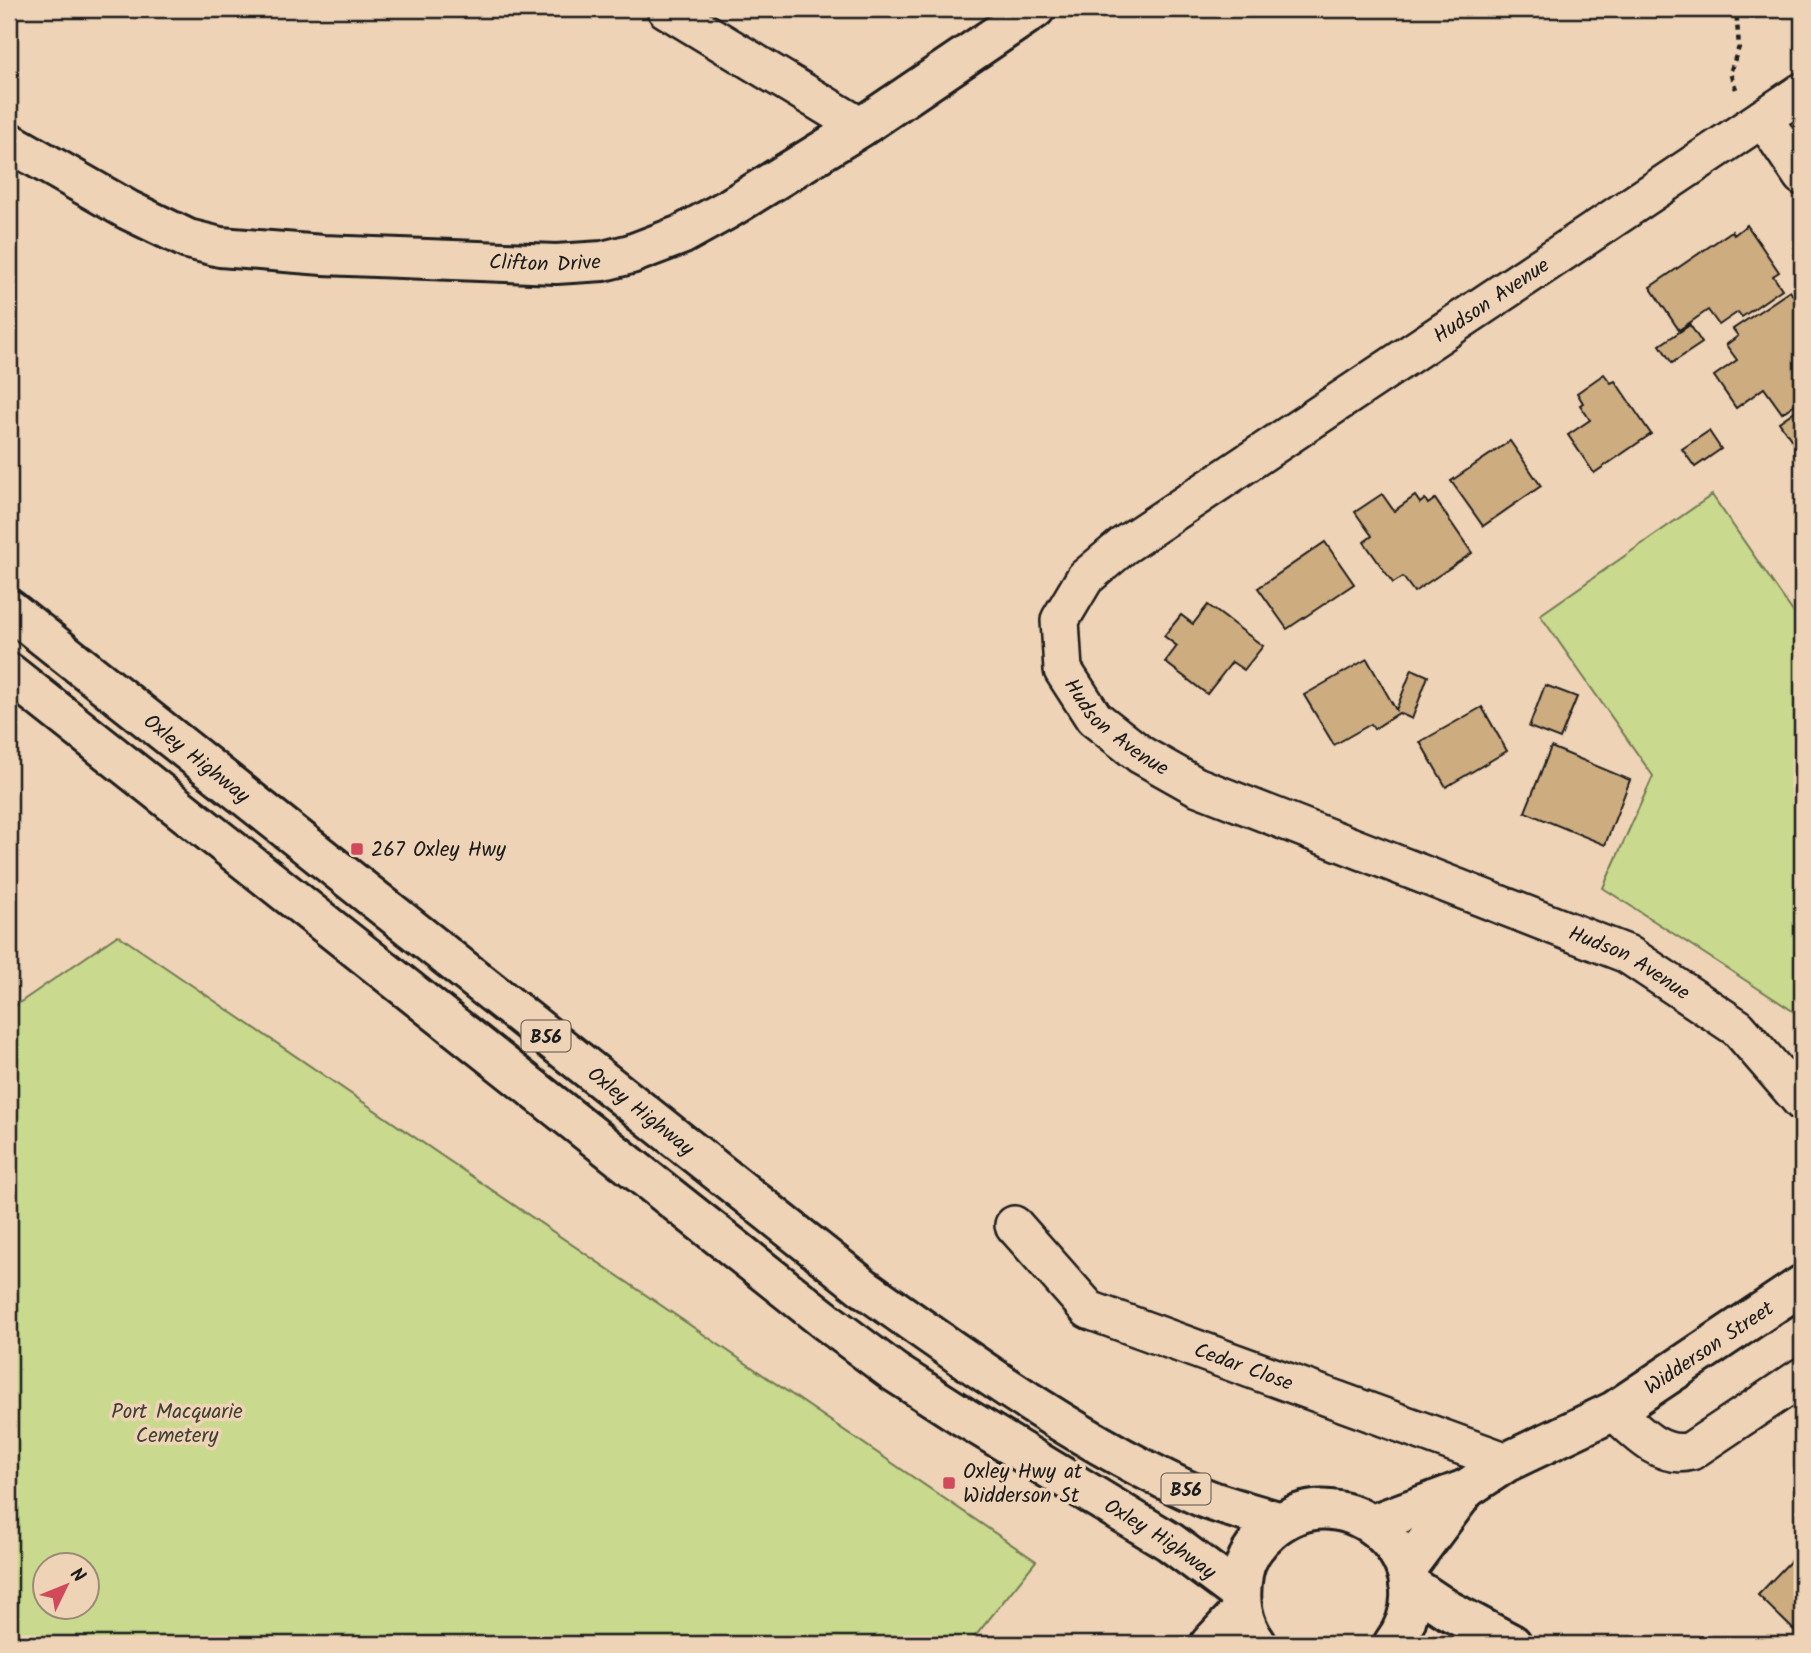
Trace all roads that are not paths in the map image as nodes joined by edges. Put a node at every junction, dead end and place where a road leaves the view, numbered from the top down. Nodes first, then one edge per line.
1 (667, 9) edge
2 (1035, 9) edge
3 (1802, 92) edge
4 (1763, 118) junction
5 (861, 127) junction
6 (9, 142) edge
7 (1802, 176) edge
8 (9, 609) edge
9 (9, 673) edge
10 (1802, 1102) edge
11 (1014, 1225) dead end
12 (1802, 1285) edge
13 (1802, 1377) edge
14 (1614, 1411) junction
15 (1507, 1462) junction
16 (1466, 1489) junction
17 (1281, 1522) junction
18 (1372, 1524) junction
19 (1408, 1576) junction
20 (1246, 1617) edge
21 (1210, 1644) edge
22 (1393, 1644) edge
23 (1512, 1644) edge

1 - 5 street
2 - 5 main road, Clifton Drive
3 - 4 street, Hudson Avenue
4 - 7 street
4 - 10 street, Hudson Avenue
5 - 6 main road, Clifton Drive
8 - 17 main road, Oxley Highway / B56
9 - 20 main road, Oxley Highway / B56
11 - 15 street, Cedar Close
12 - 14 main road, Widderson Street
13 - 14 street
14 - 15 main road, Widderson Street
15 - 16 main road, Widderson Street
16 - 18 main road, Widderson Street
16 - 19 main road, Widderson Street
17 - 18 main road
17 - 20 main road
18 - 19 main road
19 - 22 main road
19 - 23 main road
20 - 21 main road

